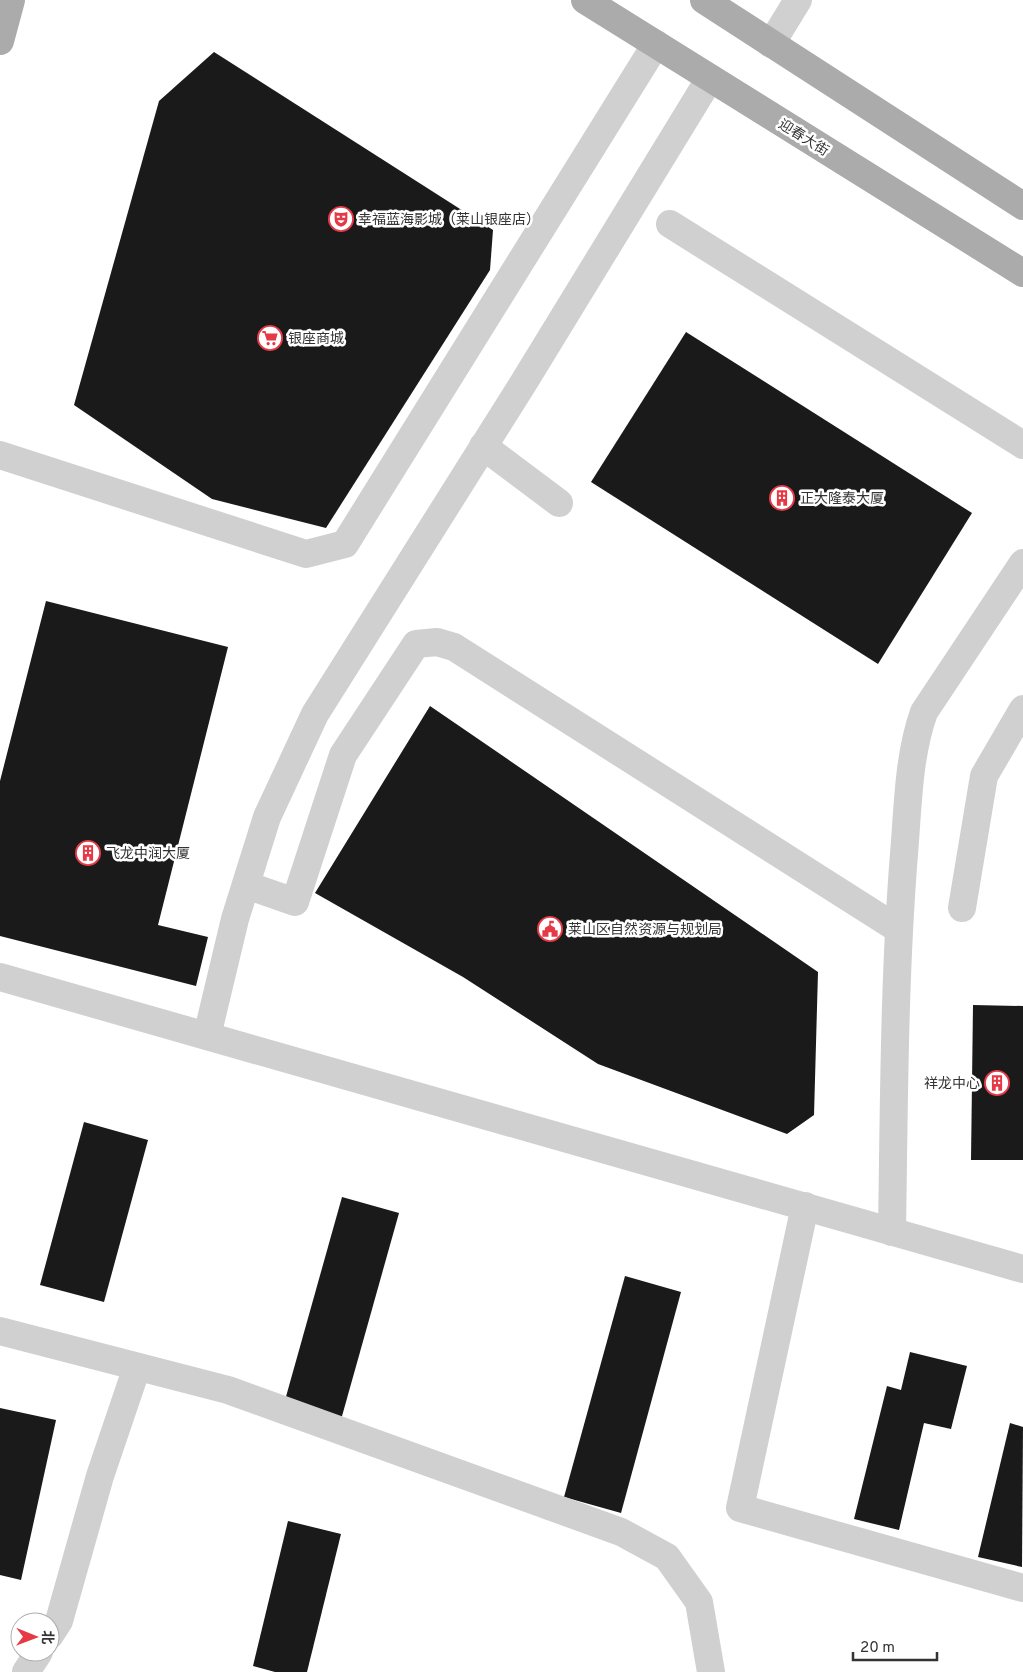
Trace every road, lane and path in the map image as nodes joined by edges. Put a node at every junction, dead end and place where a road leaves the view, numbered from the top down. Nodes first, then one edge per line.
1 (10, 0) edge
2 (585, 0) edge
3 (704, 0) edge
4 (798, 0) edge
5 (0, 41) edge
6 (656, 44) junction
7 (771, 44) junction
8 (710, 78) junction
9 (1023, 206) edge
10 (670, 224) dead end
11 (1023, 273) edge
12 (1023, 445) edge
13 (483, 446) junction
14 (0, 455) edge
15 (559, 503) dead end
16 (1023, 563) edge
17 (1023, 709) edge
18 (246, 884) junction
19 (962, 908) dead end
20 (898, 929) junction
21 (0, 977) edge
22 (207, 1036) junction
23 (805, 1206) junction
24 (892, 1232) junction
25 (1023, 1269) edge
26 (0, 1331) edge
27 (137, 1367) junction
28 (1023, 1588) edge
29 (60, 1617) edge
30 (711, 1672) edge

1 - 5 main road
2 - 6 main road, 迎春大街
3 - 7 main road
4 - 7 street
6 - 8 main road, 迎春大街
6 - 14 street
7 - 9 main road
8 - 11 main road, 迎春大街
8 - 13 street
10 - 12 street
13 - 15 street
13 - 18 street
16 - 20 street
17 - 19 street
18 - 20 street
18 - 22 street
20 - 24 street
21 - 22 street
22 - 23 street
23 - 24 street
23 - 28 street
24 - 25 street
26 - 27 street
27 - 29 street
27 - 30 street

